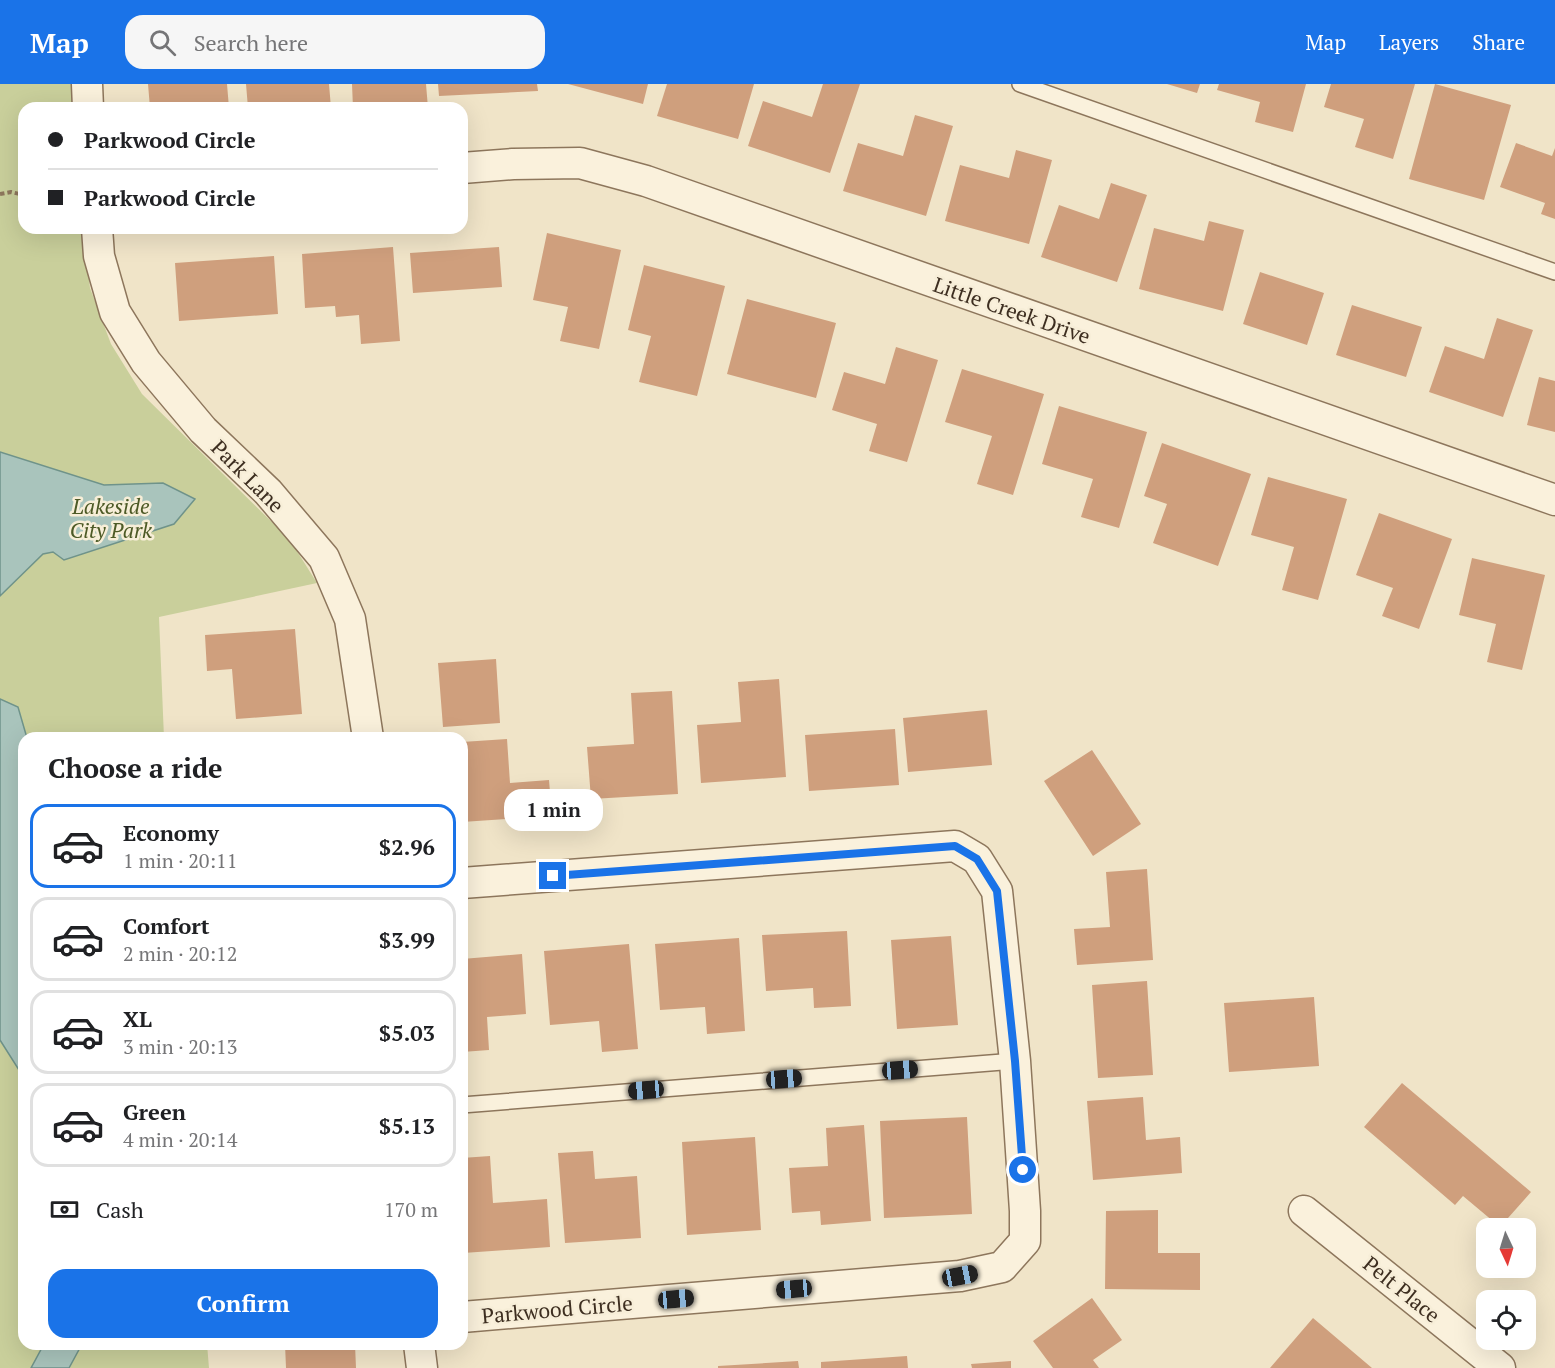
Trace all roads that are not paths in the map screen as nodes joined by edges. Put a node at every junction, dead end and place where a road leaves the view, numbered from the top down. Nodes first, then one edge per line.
1 (87, 84) edge
2 (1020, 84) edge
3 (88, 102) edge
4 (468, 168) edge
5 (97, 234) edge
6 (1555, 272) edge
7 (1555, 500) edge
8 (367, 732) edge
9 (468, 883) edge
10 (1015, 1061) junction
11 (468, 1105) edge
12 (1304, 1211) dead end
13 (468, 1317) edge
14 (420, 1350) edge
15 (422, 1368) edge
16 (1500, 1368) edge

1 - 3 street
2 - 6 lane
4 - 7 street, Little Creek Drive
5 - 8 street, Park Lane
9 - 10 street, Parkwood Circle
10 - 11 lane
10 - 13 street, Parkwood Circle
12 - 16 street, Pelt Place
14 - 15 street

